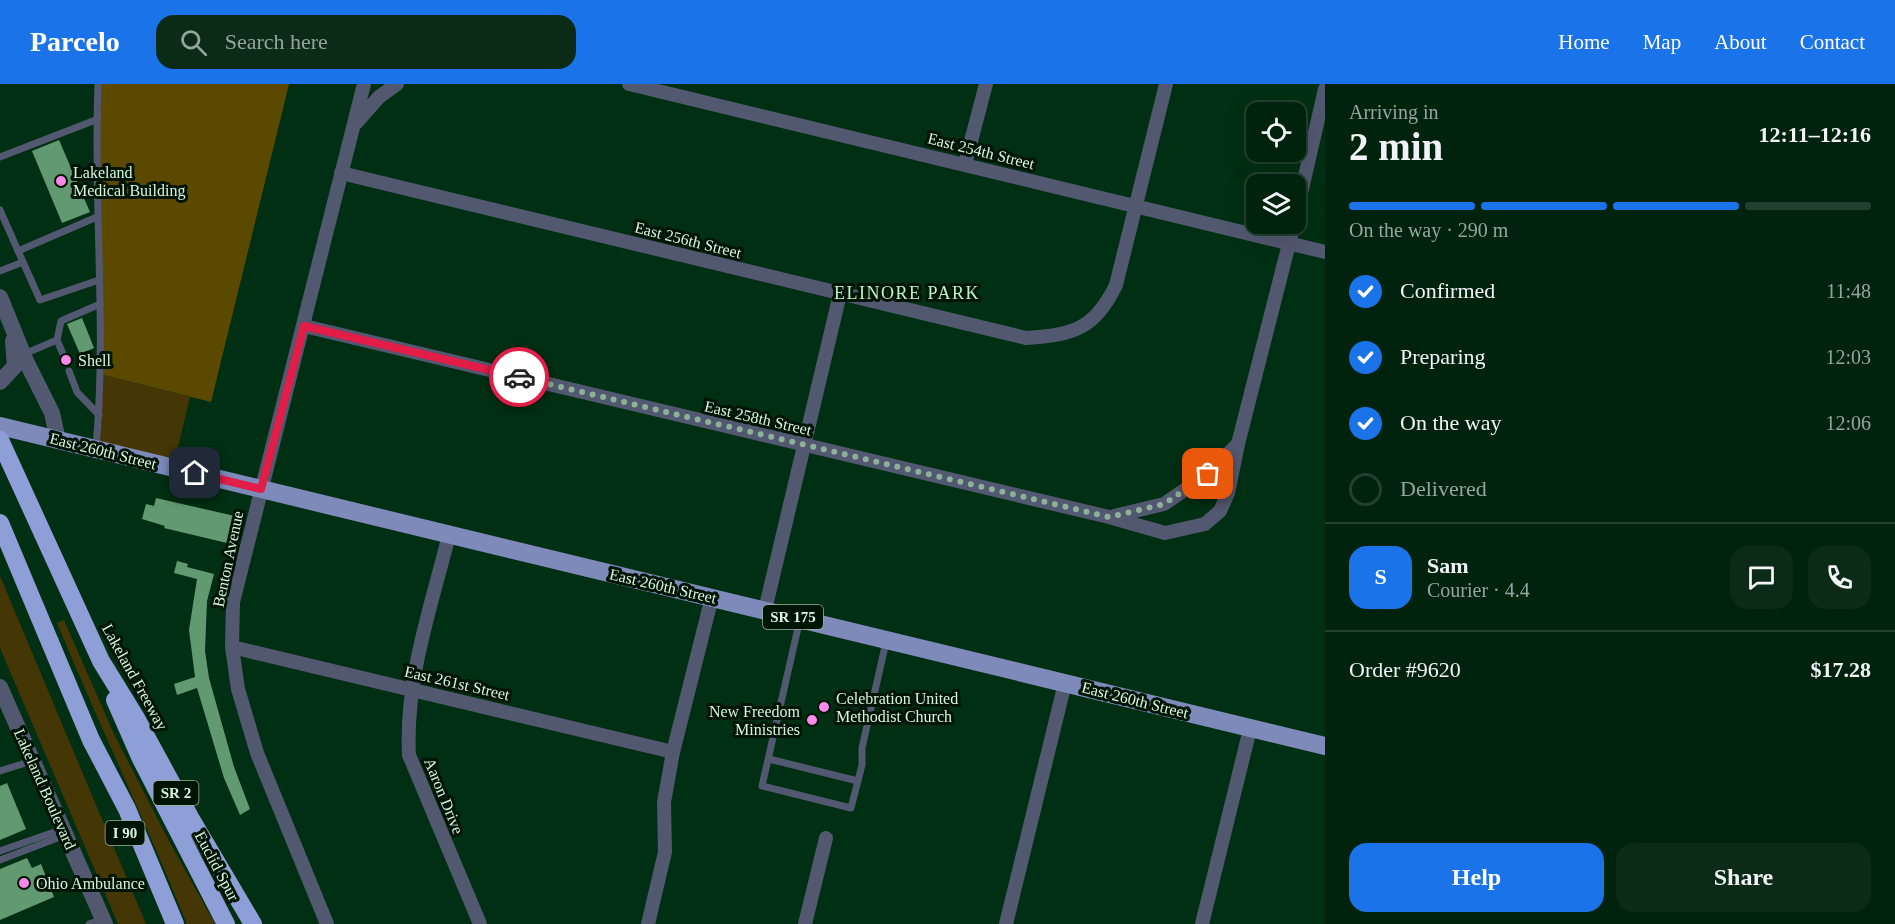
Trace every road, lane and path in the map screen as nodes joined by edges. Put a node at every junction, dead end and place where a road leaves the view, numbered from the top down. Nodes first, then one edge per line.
1 (98, 84) edge
2 (364, 84) edge
3 (398, 84) edge
4 (629, 84) edge
5 (986, 84) edge
6 (1166, 84) edge
7 (1325, 89) edge
8 (98, 119) junction
9 (355, 125) junction
10 (0, 157) edge
11 (965, 164) junction
12 (341, 173) junction
13 (1305, 174) edge
14 (1137, 206) junction
15 (0, 210) edge
16 (98, 217) junction
17 (1292, 234) edge
18 (1289, 244) junction
19 (18, 251) junction
20 (1325, 252) edge
21 (23, 262) junction
22 (0, 271) edge
23 (99, 280) junction
24 (840, 294) junction
25 (0, 297) edge
26 (100, 304) junction
27 (304, 326) junction
28 (13, 328) junction
29 (57, 340) junction
30 (24, 354) junction
31 (63, 354) dead end
32 (69, 371) dead end
33 (0, 382) edge
34 (99, 416) junction
35 (0, 426) edge
36 (0, 440) edge
37 (58, 440) junction
38 (1238, 444) junction
39 (804, 446) junction
40 (96, 449) junction
41 (261, 489) junction
42 (1109, 517) junction
43 (0, 523) edge
44 (449, 535) junction
45 (712, 597) junction
46 (765, 610) junction
47 (800, 619) junction
48 (887, 640) junction
49 (232, 647) junction
50 (101, 661) junction
51 (1065, 683) junction
52 (0, 687) edge
53 (411, 690) junction
54 (1250, 729) junction
55 (91, 740) junction
56 (1325, 746) edge
57 (673, 752) junction
58 (769, 759) junction
59 (32, 761) junction
60 (0, 771) edge
61 (858, 781) junction
62 (64, 832) junction
63 (826, 838) dead end
64 (0, 851) edge
65 (0, 860) edge
66 (99, 922) edge
67 (163, 924) edge
68 (175, 924) edge
69 (226, 924) edge
70 (253, 924) edge
71 (327, 924) edge
72 (480, 924) edge
73 (648, 924) edge
74 (805, 924) edge
75 (1006, 924) edge
76 (1202, 924) edge

1 - 8 lane
2 - 9 street, Benton Avenue
3 - 9 street, Benton Avenue
4 - 11 street, East 254th Street
5 - 11 street
6 - 14 street, East 256th Street
7 - 13 street
8 - 10 lane
8 - 16 lane
9 - 12 street, Benton Avenue
11 - 14 street, East 254th Street
12 - 24 street, East 256th Street
12 - 27 street, Benton Avenue
14 - 18 street, East 254th Street
14 - 24 street, East 256th Street
15 - 19 lane
16 - 19 lane
16 - 23 lane
17 - 18 street
18 - 20 street, East 254th Street
18 - 38 street
19 - 21 lane
21 - 22 lane
21 - 23 lane
23 - 26 lane
24 - 39 street
25 - 28 street
26 - 29 lane
26 - 34 lane
27 - 39 street, East 258th Street
27 - 41 street, Benton Avenue
28 - 30 street
28 - 33 street
29 - 30 lane
29 - 31 lane
30 - 37 street
32 - 34 lane
34 - 40 lane
35 - 37 main road, East 260th Street / SR 175
36 - 50 highway, Lakeland Freeway
37 - 40 main road, East 260th Street / SR 175
38 - 42 street
38 - 42 street, East 258th Street
39 - 42 street, East 258th Street
39 - 46 street
40 - 41 main road, East 260th Street / SR 175
41 - 44 main road, East 260th Street / SR 175
41 - 49 street, Benton Avenue
43 - 55 highway, I 90
44 - 45 main road, East 260th Street / SR 175
44 - 53 street, Aaron Drive
45 - 46 main road, East 260th Street / SR 175
45 - 57 street
46 - 47 main road, East 260th Street / SR 175
47 - 48 main road, East 260th Street / SR 175
47 - 58 lane
48 - 51 main road, East 260th Street / SR 175
48 - 61 lane
49 - 53 street, East 261st Street
49 - 71 street, Benton Avenue
50 - 69 highway, Euclid Spur
50 - 70 highway, Lakeland Freeway / SR 2
51 - 54 main road, East 260th Street / SR 175
51 - 75 street
52 - 59 street, Lakeland Boulevard
53 - 57 street, East 261st Street
53 - 72 street, Aaron Drive
54 - 56 main road, East 260th Street / SR 175
54 - 76 street
55 - 67 highway, I 90
55 - 68 highway
57 - 73 street
58 - 61 lane
58 - 61 lane
59 - 60 lane
59 - 62 street, Lakeland Boulevard
62 - 64 lane
62 - 65 lane
62 - 66 street, Lakeland Boulevard
63 - 74 street

